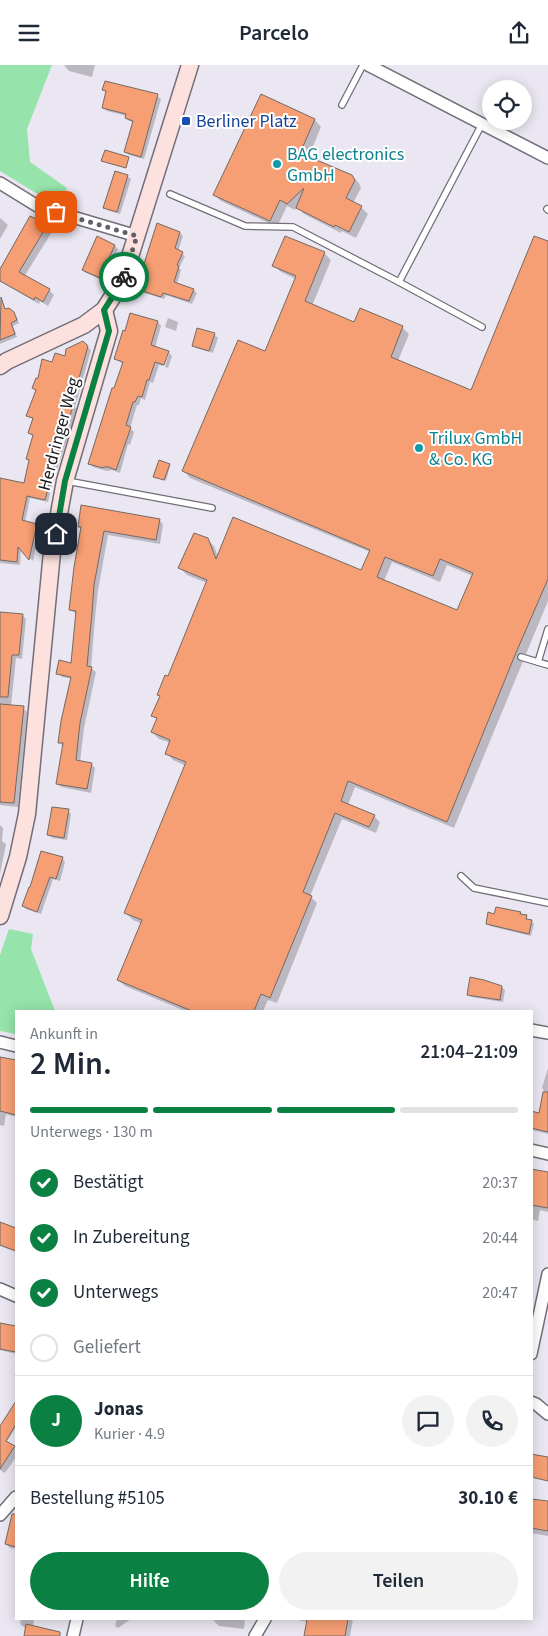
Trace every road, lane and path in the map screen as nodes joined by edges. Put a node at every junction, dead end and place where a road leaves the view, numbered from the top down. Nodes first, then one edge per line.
1 (190, 65) edge
2 (363, 65) edge
3 (368, 65) edge
4 (342, 105) dead end
5 (482, 124) joint
6 (494, 130) edge
7 (548, 157) edge
8 (0, 183) edge
9 (170, 194) dead end
10 (137, 236) junction
11 (398, 282) junction
12 (104, 310) junction
13 (482, 327) dead end
14 (0, 366) edge
15 (65, 481) junction
16 (212, 509) dead end
17 (548, 629) edge
18 (521, 657) dead end
19 (538, 662) junction
20 (548, 665) edge
21 (461, 876) dead end
22 (548, 903) edge
23 (0, 916) edge
24 (533, 1030) edge
25 (548, 1033) edge
26 (0, 1042) edge
27 (15, 1046) edge
28 (533, 1150) edge
29 (548, 1153) edge
30 (548, 1274) edge
31 (0, 1289) edge
32 (15, 1296) edge
33 (533, 1344) edge
34 (533, 1403) edge
35 (548, 1414) edge
36 (15, 1498) edge
37 (0, 1515) edge
38 (77, 1620) edge
39 (264, 1620) edge
40 (73, 1636) edge
41 (255, 1636) edge

1 - 10 main road
2 - 4 lane
3 - 5 street
5 - 11 lane
6 - 7 street
8 - 10 street
9 - 11 lane
10 - 12 main road
11 - 13 lane
12 - 14 main road
12 - 15 main road, Herdringer Weg
15 - 16 lane
15 - 23 main road, Herdringer Weg
17 - 19 lane
18 - 19 lane
19 - 20 lane
21 - 22 lane
24 - 25 street
26 - 27 street
28 - 29 street
30 - 33 street
31 - 32 street
34 - 35 street
36 - 37 street
38 - 40 street
39 - 41 street

